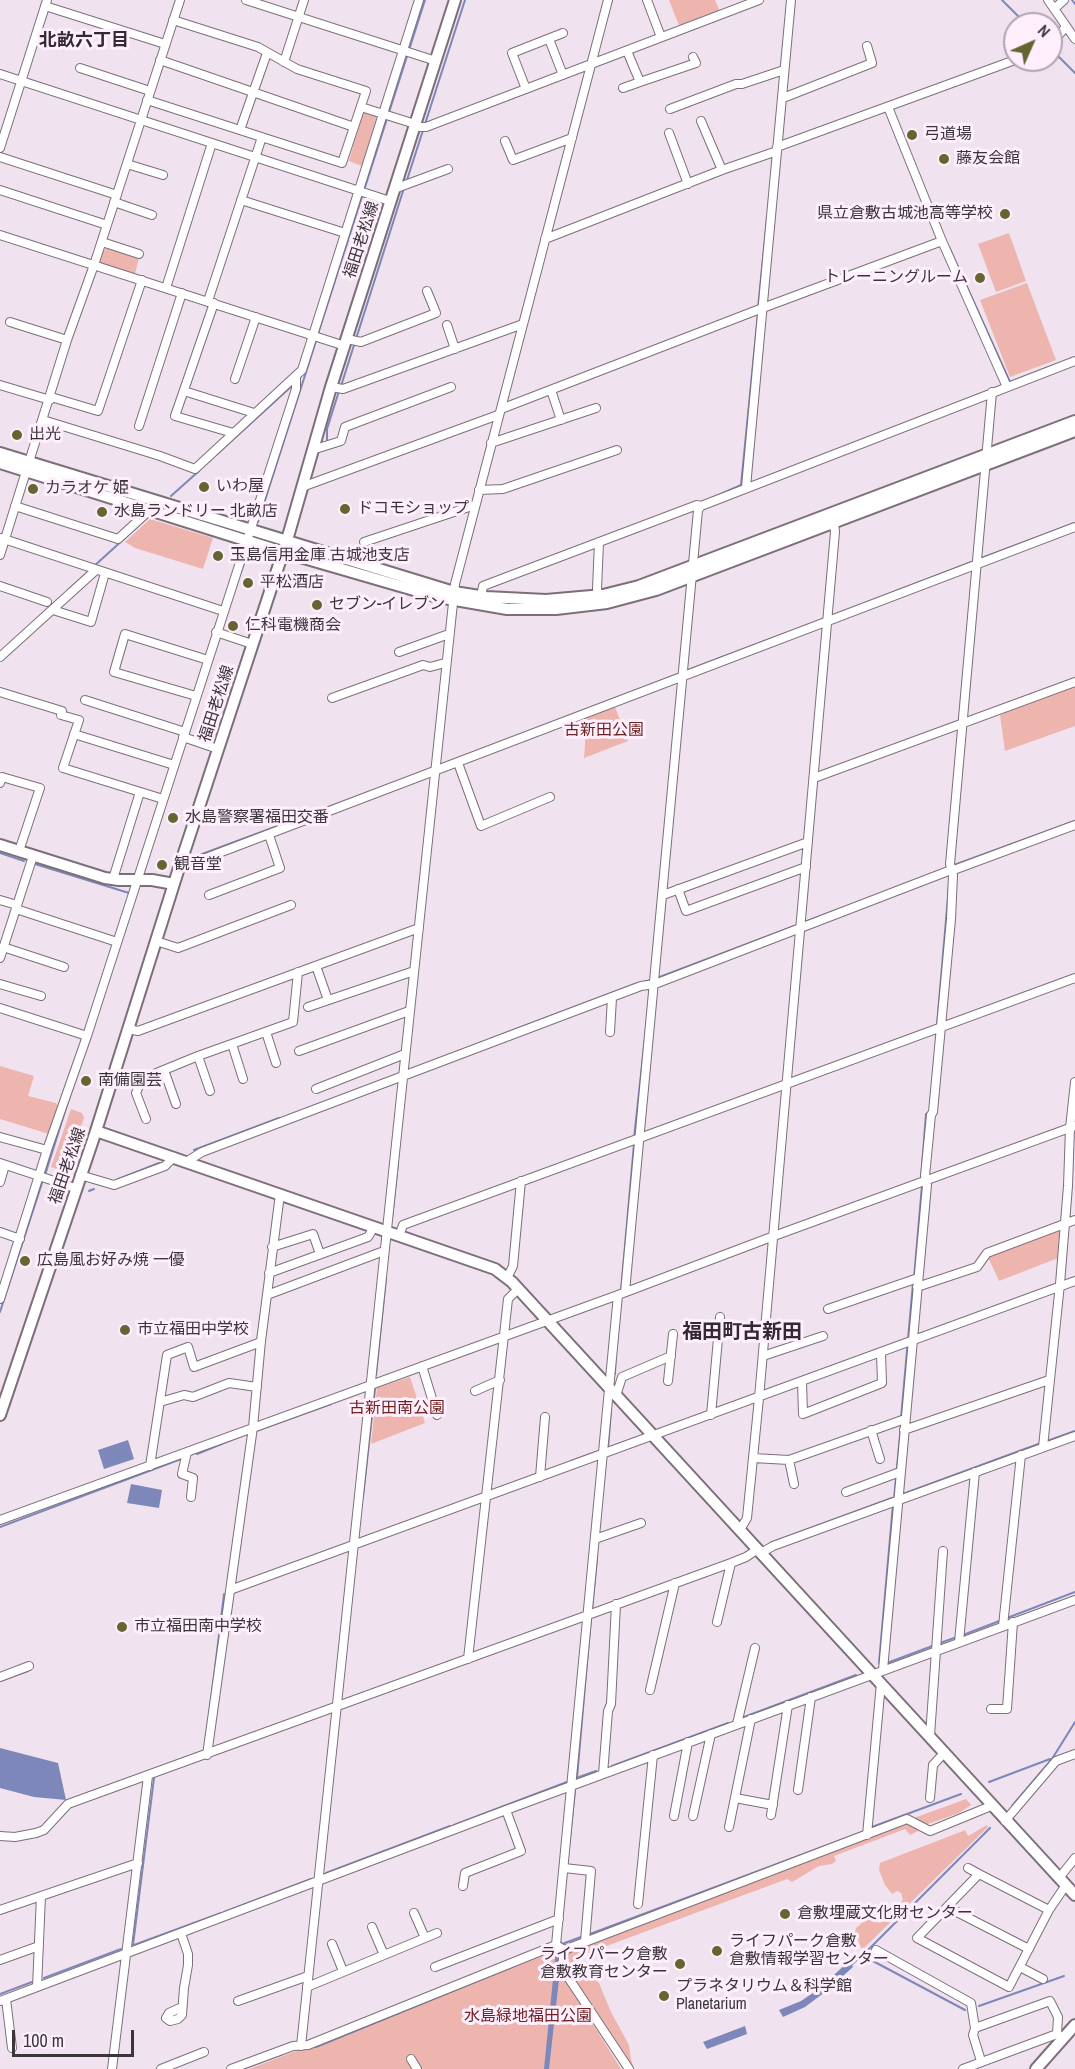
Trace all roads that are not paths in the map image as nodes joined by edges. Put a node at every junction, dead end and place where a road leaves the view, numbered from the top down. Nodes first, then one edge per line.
1 (180, 0) edge
2 (246, 0) edge
3 (304, 0) edge
4 (419, 0) edge
5 (455, 0) edge
6 (608, 0) edge
7 (647, 0) edge
8 (759, 0) edge
9 (791, 0) edge
10 (1048, 0) edge
11 (1064, 0) edge
12 (46, 3) edge
13 (1054, 9) junction
14 (299, 17) junction
15 (173, 20) junction
16 (1066, 27) junction
17 (1063, 30) edge
18 (563, 33) dead end
19 (661, 38) junction
20 (549, 39) junction
21 (1075, 39) edge
22 (165, 44) junction
23 (867, 46) dead end
24 (627, 51) junction
25 (267, 52) junction
26 (406, 52) junction
27 (693, 57) dead end
28 (160, 60) junction
29 (284, 62) junction
30 (436, 62) junction
31 (594, 62) junction
32 (1003, 64) edge
33 (80, 68) dead end
34 (782, 70) junction
35 (0, 74) edge
36 (563, 75) junction
37 (21, 81) junction
38 (640, 82) junction
39 (623, 88) dead end
40 (526, 89) junction
41 (150, 91) junction
42 (253, 92) junction
43 (783, 98) junction
44 (147, 100) junction
45 (361, 107) junction
46 (888, 107) junction
47 (670, 109) dead end
48 (386, 115) junction
49 (141, 120) junction
50 (701, 121) dead end
51 (354, 127) junction
52 (419, 127) junction
53 (240, 130) junction
54 (669, 133) dead end
55 (262, 137) junction
56 (572, 138) junction
57 (505, 141) dead end
58 (212, 143) junction
59 (0, 148) edge
60 (776, 151) junction
61 (0, 157) edge
62 (255, 158) junction
63 (127, 164) junction
64 (448, 169) dead end
65 (723, 170) junction
66 (163, 175) dead end
67 (688, 184) junction
68 (402, 186) junction
69 (0, 190) edge
70 (361, 193) junction
71 (116, 199) junction
72 (242, 200) junction
73 (390, 201) junction
74 (152, 215) dead end
75 (107, 225) junction
76 (345, 233) junction
77 (0, 235) edge
78 (547, 238) junction
79 (942, 241) junction
80 (102, 242) junction
81 (139, 254) dead end
82 (94, 265) junction
83 (142, 280) junction
84 (166, 288) junction
85 (427, 291) dead end
86 (182, 293) junction
87 (211, 302) junction
88 (759, 309) junction
89 (256, 317) junction
90 (10, 322) dead end
91 (523, 324) junction
92 (447, 325) dead end
93 (313, 336) junction
94 (68, 340) junction
95 (351, 342) junction
96 (455, 349) junction
97 (1075, 361) edge
98 (235, 379) dead end
99 (296, 380) junction
100 (1006, 384) junction
101 (0, 385) edge
102 (451, 387) dead end
103 (337, 388) junction
104 (551, 390) junction
105 (184, 391) junction
106 (994, 391) junction
107 (51, 399) junction
108 (596, 408) dead end
109 (502, 410) junction
110 (254, 413) junction
111 (43, 420) junction
112 (561, 420) junction
113 (1075, 421) edge
114 (139, 426) dead end
115 (1075, 431) edge
116 (233, 433) junction
117 (494, 443) junction
118 (312, 450) junction
119 (617, 450) dead end
120 (0, 453) edge
121 (986, 460) junction
122 (0, 463) edge
123 (28, 466) junction
124 (302, 487) junction
125 (746, 487) junction
126 (482, 490) junction
127 (161, 502) junction
128 (475, 505) junction
129 (699, 506) junction
130 (15, 507) junction
131 (151, 509) junction
132 (834, 523) junction
133 (1075, 527) edge
134 (249, 534) junction
135 (2, 539) edge
136 (287, 540) junction
137 (599, 542) junction
138 (364, 543) dead end
139 (283, 552) junction
140 (0, 555) edge
141 (978, 562) junction
142 (94, 569) junction
143 (693, 572) junction
144 (105, 573) junction
145 (0, 586) edge
146 (454, 596) junction
147 (599, 596) junction
148 (481, 597) junction
149 (47, 602) dead end
150 (53, 610) junction
151 (223, 611) junction
152 (828, 619) junction
153 (216, 632) junction
154 (449, 634) junction
155 (252, 644) junction
156 (399, 652) dead end
157 (0, 657) edge
158 (208, 660) junction
159 (445, 663) junction
160 (680, 678) junction
161 (1075, 682) edge
162 (0, 692) edge
163 (196, 696) junction
164 (332, 698) dead end
165 (85, 700) dead end
166 (965, 723) junction
167 (74, 734) junction
168 (184, 735) junction
169 (218, 749) junction
170 (458, 763) junction
171 (174, 765) junction
172 (437, 771) junction
173 (814, 778) junction
174 (0, 783) edge
175 (140, 792) junction
176 (550, 797) dead end
177 (163, 799) junction
178 (1075, 825) edge
179 (269, 835) junction
180 (808, 842) junction
181 (0, 845) edge
182 (19, 851) junction
183 (33, 856) junction
184 (181, 864) junction
185 (806, 867) junction
186 (951, 869) junction
187 (113, 879) junction
188 (137, 880) junction
189 (174, 884) junction
190 (678, 890) junction
191 (209, 895) dead end
192 (663, 895) junction
193 (0, 900) edge
194 (291, 905) dead end
195 (16, 907) junction
196 (800, 925) junction
197 (419, 928) junction
198 (156, 941) junction
199 (117, 942) junction
200 (3, 947) junction
201 (0, 958) edge
202 (316, 966) junction
203 (64, 967) dead end
204 (414, 971) junction
205 (298, 972) junction
206 (1075, 978) edge
207 (653, 982) junction
208 (0, 984) edge
209 (41, 996) dead end
210 (612, 998) junction
211 (328, 1000) junction
212 (308, 1007) dead end
213 (0, 1008) edge
214 (409, 1011) junction
215 (128, 1029) junction
216 (938, 1029) junction
217 (266, 1032) junction
218 (610, 1032) dead end
219 (87, 1036) junction
220 (232, 1044) junction
221 (299, 1051) dead end
222 (405, 1054) junction
223 (198, 1056) junction
224 (276, 1063) dead end
225 (164, 1070) junction
226 (405, 1074) junction
227 (243, 1079) dead end
228 (1075, 1082) edge
229 (787, 1084) junction
230 (316, 1089) dead end
231 (210, 1091) dead end
232 (176, 1104) dead end
233 (146, 1119) dead end
234 (1072, 1127) edge
235 (96, 1131) junction
236 (0, 1137) edge
237 (636, 1139) junction
238 (47, 1150) junction
239 (174, 1157) junction
240 (186, 1162) junction
241 (3, 1164) edge
242 (80, 1175) junction
243 (39, 1176) junction
244 (521, 1181) junction
245 (0, 1182) edge
246 (923, 1182) junction
247 (1072, 1185) edge
248 (75, 1188) junction
249 (280, 1194) junction
250 (1075, 1220) edge
251 (1065, 1223) junction
252 (374, 1227) junction
253 (0, 1232) edge
254 (387, 1232) junction
255 (399, 1236) junction
256 (774, 1236) junction
257 (20, 1239) junction
258 (272, 1247) junction
259 (384, 1251) junction
260 (320, 1254) junction
261 (269, 1273) junction
262 (507, 1278) junction
263 (916, 1280) junction
264 (1075, 1281) edge
265 (1060, 1284) junction
266 (518, 1289) junction
267 (621, 1293) junction
268 (267, 1295) junction
269 (0, 1299) edge
270 (828, 1309) dead end
271 (720, 1317) dead end
272 (547, 1321) junction
273 (673, 1334) dead end
274 (505, 1336) junction
275 (824, 1336) dead end
276 (261, 1342) junction
277 (909, 1342) junction
278 (881, 1353) junction
279 (671, 1356) junction
280 (763, 1356) junction
281 (422, 1366) junction
282 (500, 1380) junction
283 (1049, 1380) junction
284 (668, 1381) dead end
285 (802, 1382) junction
286 (371, 1385) junction
287 (257, 1387) junction
288 (475, 1391) dead end
289 (613, 1393) junction
290 (759, 1398) junction
291 (160, 1402) junction
292 (711, 1413) junction
293 (0, 1415) edge
294 (437, 1415) dead end
295 (545, 1417) dead end
296 (903, 1419) junction
297 (253, 1427) junction
298 (871, 1430) junction
299 (904, 1430) junction
300 (653, 1436) junction
301 (1075, 1436) edge
302 (1044, 1443) junction
303 (187, 1452) junction
304 (603, 1455) junction
305 (1021, 1455) junction
306 (753, 1458) junction
307 (880, 1459) dead end
308 (789, 1460) junction
309 (150, 1466) junction
310 (975, 1472) junction
311 (898, 1473) junction
312 (540, 1478) junction
313 (794, 1484) dead end
314 (846, 1492) dead end
315 (192, 1497) dead end
316 (486, 1497) junction
317 (897, 1499) junction
318 (0, 1520) edge
319 (641, 1523) dead end
320 (740, 1530) junction
321 (595, 1539) junction
322 (354, 1545) junction
323 (760, 1551) junction
324 (943, 1551) dead end
325 (731, 1563) junction
326 (675, 1583) junction
327 (230, 1590) junction
328 (1075, 1600) edge
329 (616, 1605) junction
330 (588, 1615) junction
331 (717, 1622) dead end
332 (1003, 1622) junction
333 (1014, 1622) junction
334 (960, 1638) junction
335 (756, 1648) dead end
336 (935, 1648) junction
337 (468, 1659) junction
338 (29, 1666) dead end
339 (878, 1672) junction
340 (0, 1677) edge
341 (881, 1683) junction
342 (650, 1690) dead end
343 (811, 1697) junction
344 (788, 1705) junction
345 (337, 1707) junction
346 (991, 1709) dead end
347 (751, 1719) junction
348 (737, 1724) junction
349 (711, 1734) junction
350 (930, 1736) junction
351 (688, 1742) junction
352 (945, 1752) junction
353 (1075, 1754) edge
354 (207, 1755) junction
355 (653, 1755) junction
356 (603, 1774) junction
357 (148, 1776) junction
358 (572, 1785) junction
359 (798, 1790) dead end
360 (735, 1798) junction
361 (930, 1798) dead end
362 (773, 1805) junction
363 (991, 1806) junction
364 (506, 1810) junction
365 (771, 1815) dead end
366 (674, 1816) dead end
367 (693, 1816) dead end
368 (1005, 1821) junction
369 (729, 1827) dead end
370 (867, 1835) junction
371 (0, 1836) edge
372 (1075, 1858) edge
373 (138, 1863) junction
374 (564, 1868) junction
375 (968, 1868) dead end
376 (979, 1874) junction
377 (317, 1881) junction
378 (1062, 1881) junction
379 (463, 1886) dead end
380 (1075, 1895) edge
381 (41, 1896) junction
382 (638, 1904) dead end
383 (947, 1907) junction
384 (0, 1910) edge
385 (1049, 1910) junction
386 (414, 1913) dead end
387 (559, 1919) junction
388 (372, 1927) dead end
389 (181, 1933) junction
390 (437, 1933) dead end
391 (425, 1938) junction
392 (585, 1941) junction
393 (332, 1944) dead end
394 (39, 1946) junction
395 (560, 1947) junction
396 (1029, 1949) junction
397 (876, 1950) dead end
398 (127, 1953) junction
399 (384, 1955) junction
400 (0, 1960) edge
401 (435, 1967) dead end
402 (1020, 1967) junction
403 (344, 1971) junction
404 (308, 1976) junction
405 (1043, 1979) dead end
406 (37, 1987) junction
407 (307, 1987) junction
408 (3, 2000) edge
409 (238, 2001) dead end
410 (182, 2007) dead end
411 (1075, 2025) edge
412 (975, 2028) junction
413 (1060, 2036) junction
414 (301, 2046) junction
415 (12, 2048) dead end
416 (204, 2052) dead end
417 (411, 2059) dead end
418 (981, 2061) junction
419 (112, 2069) edge
420 (160, 2069) edge
421 (231, 2069) edge
422 (417, 2069) edge
423 (629, 2069) edge
424 (963, 2069) edge
425 (1036, 2069) edge

1 - 15 street
2 - 14 street
3 - 14 street
4 - 26 street
5 - 30 street, 福田老松線
6 - 31 street
7 - 19 street
8 - 19 street
9 - 34 street
10 - 13 street
11 - 13 street
12 - 22 street
12 - 37 street
13 - 16 street
14 - 26 street
14 - 29 street
15 - 22 street
15 - 25 street
16 - 17 street
16 - 21 street
18 - 20 street
19 - 24 street
20 - 36 street
20 - 40 street
22 - 28 street
23 - 43 street
24 - 31 street
24 - 38 street
25 - 29 street
25 - 42 street
26 - 30 street
26 - 48 street
27 - 38 street
28 - 41 street
28 - 42 street
29 - 45 street
30 - 52 street, 福田老松線
31 - 36 street
31 - 56 street
32 - 46 street
33 - 41 street
34 - 43 street
34 - 47 street
35 - 37 street
36 - 40 street
37 - 49 street
37 - 59 street
38 - 39 street
40 - 52 street
41 - 44 street
42 - 51 street
42 - 53 street
43 - 60 street
44 - 49 street
44 - 53 street
45 - 48 street
45 - 51 street
46 - 60 street
46 - 79 street
48 - 52 street
48 - 70 street
49 - 58 street
49 - 63 street
50 - 65 street
51 - 55 street
52 - 68 street, 福田老松線
53 - 55 street
54 - 67 street
55 - 62 street
56 - 57 street
56 - 78 street
58 - 62 street
58 - 84 street
60 - 65 street
60 - 88 street
61 - 71 street
62 - 70 street
62 - 72 street
63 - 66 street
63 - 71 street
64 - 68 street
65 - 67 street
67 - 78 street
68 - 73 street, 福田老松線
69 - 75 street
70 - 73 street
70 - 76 street
71 - 74 street
71 - 75 street
72 - 76 street
72 - 87 street
73 - 95 street, 福田老松線
75 - 80 street
76 - 93 street
77 - 82 street
78 - 91 street
79 - 88 street
79 - 100 street
80 - 81 street
80 - 82 street
82 - 83 street
82 - 94 street
83 - 84 street
83 - 107 street
84 - 86 street
85 - 95 street
86 - 87 street
86 - 114 street
87 - 89 street
87 - 105 street
88 - 104 street
88 - 125 street
89 - 93 street
89 - 98 street
90 - 94 street
91 - 96 street
91 - 109 street
92 - 96 street
93 - 95 street
93 - 99 street
94 - 107 street
95 - 103 street, 福田老松線
96 - 103 street
97 - 100 street
99 - 110 street
99 - 134 street
100 - 106 street
101 - 107 street
102 - 118 street
103 - 118 street, 福田老松線
104 - 109 street
104 - 112 street
105 - 110 street
105 - 116 street
106 - 121 street
106 - 125 street
107 - 111 street
108 - 112 street
109 - 117 street
109 - 124 street
110 - 116 street
111 - 116 street
111 - 123 street
112 - 117 street
113 - 121 street
115 - 121 street
117 - 126 street
118 - 124 street, 福田老松線
119 - 126 street
120 - 123 street
121 - 132 street
121 - 141 street
121 - 143 street
122 - 123 street
123 - 127 street
123 - 130 street
123 - 131 street
124 - 136 street, 福田老松線
125 - 129 street
126 - 128 street
127 - 131 street
127 - 134 street
128 - 138 street
128 - 146 street
129 - 137 street
129 - 143 street
130 - 131 street
130 - 135 street
131 - 134 street
132 - 143 street
132 - 152 street
133 - 141 street
134 - 136 street
134 - 139 street
134 - 151 street
135 - 140 street
135 - 142 street
136 - 139 street, 福田老松線
136 - 146 street
137 - 147 street
137 - 148 street
139 - 146 street
139 - 155 street, 福田老松線
141 - 152 street
141 - 166 street
142 - 144 street
142 - 150 street
143 - 146 street
143 - 147 street
143 - 160 street
144 - 150 street
144 - 151 street
145 - 149 street
146 - 148 street
146 - 154 street
147 - 148 street
150 - 157 street
151 - 153 street
152 - 160 street
152 - 173 street
153 - 155 street
153 - 158 street
154 - 156 street
154 - 159 street
155 - 169 street, 福田老松線
158 - 163 street
158 - 163 street
159 - 164 street
159 - 172 street
160 - 170 street
160 - 192 street
161 - 166 street
162 - 167 street
163 - 168 street
165 - 168 street
166 - 173 street
166 - 186 street
167 - 171 street
167 - 175 street
168 - 169 street
168 - 171 street
169 - 184 street, 福田老松線
170 - 172 street
170 - 176 street
171 - 177 street
172 - 179 street
172 - 197 street
173 - 180 street
174 - 182 street
175 - 177 street
175 - 187 street
177 - 188 street
178 - 186 street
179 - 184 street
179 - 191 street
180 - 185 street
180 - 190 street
181 - 182 street
182 - 183 street
183 - 187 street
183 - 195 street
184 - 189 street, 福田老松線
185 - 190 street
185 - 196 street
186 - 196 street
186 - 216 street
187 - 188 street
188 - 189 street
188 - 199 street
189 - 198 street, 福田老松線
190 - 192 street
192 - 207 street
193 - 195 street
194 - 198 street
195 - 199 street
195 - 200 street
196 - 207 street
196 - 229 street
197 - 202 street
197 - 204 street
198 - 215 street, 福田老松線
199 - 219 street
200 - 201 street
200 - 203 street
202 - 205 street
202 - 211 street
204 - 211 street
204 - 214 street
205 - 215 street
205 - 217 street
206 - 216 street
207 - 210 street
207 - 237 street
208 - 209 street
210 - 218 street
210 - 226 street
211 - 212 street
213 - 219 street
214 - 221 street
214 - 222 street
215 - 235 street, 福田老松線
216 - 229 street
216 - 246 street
217 - 220 street
217 - 224 street
219 - 238 street
220 - 223 street
220 - 227 street
222 - 226 street
222 - 230 street
223 - 225 street
223 - 231 street
225 - 232 street
225 - 233 street
226 - 240 street
226 - 254 street
228 - 234 street
229 - 237 street
229 - 256 street
234 - 246 street
234 - 247 street
235 - 239 street
235 - 242 street, 福田老松線
236 - 238 street
237 - 244 street
237 - 267 street
238 - 243 street
239 - 240 street
239 - 242 street
240 - 249 street
241 - 243 street
241 - 245 street
242 - 248 street, 福田老松線
243 - 248 street
243 - 257 street
244 - 255 street
244 - 262 street
246 - 256 street
246 - 263 street
247 - 251 street
248 - 293 street, 福田老松線
249 - 252 street
249 - 258 street
250 - 251 street
251 - 263 street
251 - 265 street
252 - 254 street
252 - 260 street
253 - 257 street
254 - 255 street
254 - 259 street
255 - 262 street
256 - 267 street
256 - 280 street
257 - 269 street
258 - 260 street
258 - 261 street
259 - 268 street
259 - 286 street
260 - 261 street
261 - 268 street
262 - 266 street
263 - 270 street
263 - 277 street
264 - 265 street
265 - 277 street
265 - 283 street
266 - 272 street
266 - 274 street
267 - 272 street
267 - 289 street
268 - 276 street
271 - 292 street
272 - 274 street
272 - 289 street
273 - 279 street
274 - 281 street
274 - 282 street
275 - 280 street
276 - 287 street
276 - 291 street
277 - 278 street
277 - 296 street
278 - 285 street
278 - 285 street
279 - 284 street
279 - 289 street
280 - 290 street
281 - 286 street
281 - 294 street
282 - 288 street
282 - 316 street
283 - 299 street
283 - 302 street
285 - 290 street
286 - 297 street
286 - 322 street
287 - 291 street
287 - 297 street
289 - 300 street
289 - 304 street
290 - 292 street
290 - 306 street
291 - 309 street
292 - 300 street
295 - 312 street
296 - 298 street
296 - 299 street
297 - 303 street
297 - 327 street
298 - 307 street
298 - 308 street
299 - 311 street
300 - 304 street
300 - 320 street
301 - 302 street
302 - 305 street
303 - 309 street
303 - 315 street
304 - 312 street
304 - 321 street
305 - 310 street
305 - 332 street
306 - 308 street
306 - 320 street
308 - 313 street
309 - 318 street
310 - 317 street
310 - 334 street
311 - 314 street
311 - 317 street
312 - 316 street
316 - 322 street
316 - 337 street
317 - 323 street
317 - 339 street
319 - 321 street
320 - 323 street
321 - 330 street
322 - 327 street
322 - 345 street
323 - 325 street
323 - 339 street
324 - 336 street
325 - 326 street
325 - 331 street
326 - 329 street
326 - 342 street
327 - 354 street
328 - 333 street
329 - 330 street
329 - 356 street
330 - 337 street
330 - 358 street
332 - 333 street
332 - 334 street
333 - 346 street
334 - 336 street
335 - 348 street
336 - 339 street
336 - 350 street
337 - 345 street
338 - 340 street
339 - 341 street
339 - 343 street
341 - 350 street
341 - 370 street
343 - 344 street
343 - 359 street
344 - 347 street
344 - 362 street
345 - 354 street
345 - 377 street
347 - 348 street
347 - 360 street
348 - 349 street
349 - 351 street
349 - 367 street
350 - 352 street
351 - 355 street
351 - 366 street
352 - 361 street
352 - 363 street
353 - 368 street
354 - 357 street
355 - 356 street
355 - 382 street
356 - 358 street
357 - 371 street
357 - 373 street
358 - 364 street
358 - 374 street
360 - 362 street
360 - 369 street
362 - 365 street
363 - 368 street
363 - 370 street
364 - 377 street
364 - 379 street
368 - 378 street
370 - 392 street
372 - 378 street
373 - 381 street
373 - 398 street
374 - 387 street
374 - 392 street
375 - 376 street
376 - 383 street
376 - 385 street
377 - 389 street
377 - 404 street
378 - 380 street
378 - 385 street
381 - 384 street
381 - 394 street
383 - 396 street
383 - 402 street
385 - 396 street
386 - 391 street
387 - 395 street
387 - 401 street
388 - 399 street
389 - 398 street
389 - 410 street
390 - 391 street
391 - 399 street
392 - 395 street
393 - 403 street
394 - 400 street
394 - 406 street
395 - 414 street
395 - 423 street
396 - 402 street
397 - 412 street
398 - 406 street
398 - 419 street
399 - 403 street
402 - 405 street
403 - 407 street
404 - 407 street
404 - 409 street
406 - 408 street
407 - 414 street
408 - 415 street
411 - 413 street
412 - 413 street
412 - 418 street
413 - 418 street
413 - 425 street
414 - 421 street
416 - 420 street
417 - 422 street
418 - 424 street

